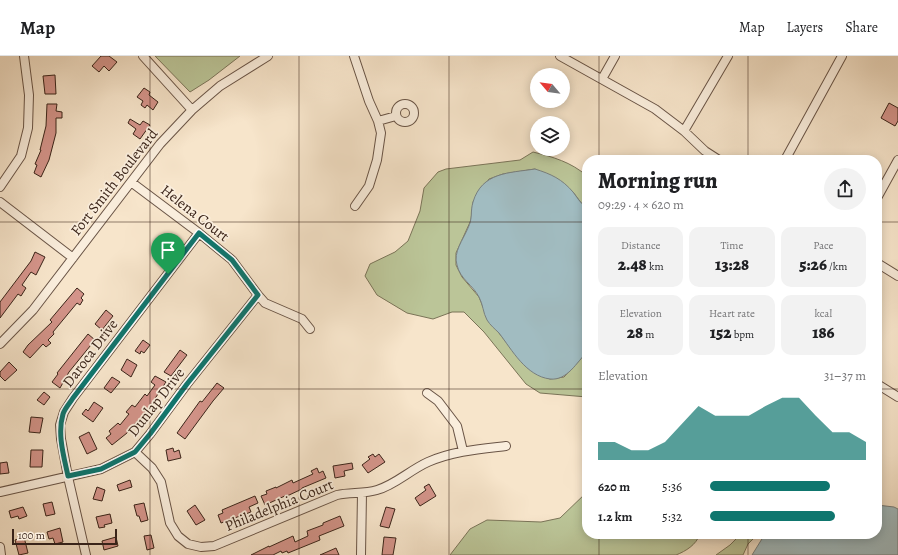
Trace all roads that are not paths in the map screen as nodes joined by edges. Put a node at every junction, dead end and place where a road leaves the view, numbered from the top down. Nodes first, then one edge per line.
1 (24, 56) edge
2 (143, 56) edge
3 (268, 56) edge
4 (354, 56) edge
5 (560, 56) edge
6 (614, 56) edge
7 (728, 56) edge
8 (842, 56) edge
9 (602, 79) junction
10 (192, 110) junction
11 (396, 116) dead end
12 (378, 121) junction
13 (684, 131) junction
14 (712, 155) edge
15 (788, 155) edge
16 (898, 160) edge
17 (131, 182) junction
18 (0, 187) edge
19 (882, 189) edge
20 (0, 202) edge
21 (355, 206) dead end
22 (199, 233) junction
23 (73, 258) junction
24 (882, 266) edge
25 (898, 276) edge
26 (258, 295) junction
27 (310, 329) dead end
28 (0, 344) edge
29 (882, 387) edge
30 (427, 392) dead end
31 (898, 398) edge
32 (506, 446) dead end
33 (463, 451) junction
34 (135, 452) junction
35 (68, 476) junction
36 (0, 492) edge
37 (362, 493) junction
38 (0, 547) edge
39 (1, 555) edge
40 (86, 555) edge
41 (361, 555) edge

1 - 18 street
2 - 10 street
3 - 10 street, Fort Smith Boulevard
4 - 12 street
5 - 9 street
6 - 9 street
7 - 13 street
8 - 15 street
9 - 13 street
10 - 17 street, Fort Smith Boulevard
11 - 12 street
12 - 21 street
13 - 14 street
16 - 19 street
17 - 22 street, Helena Court
17 - 23 street, Fort Smith Boulevard
20 - 23 street
22 - 26 street, Helena Court
22 - 35 street, Daroca Drive
23 - 28 street, Fort Smith Boulevard
24 - 25 street
26 - 27 street, Helena Court
26 - 34 street, Dunlap Drive
29 - 31 street
30 - 33 street
32 - 33 street, Philadelphia Court
33 - 37 street, Philadelphia Court
34 - 35 street, Dunlap Drive
34 - 37 street, Philadelphia Court
35 - 36 street, Dunlap Drive
35 - 40 street, Daroca Drive
37 - 41 street
38 - 39 street

